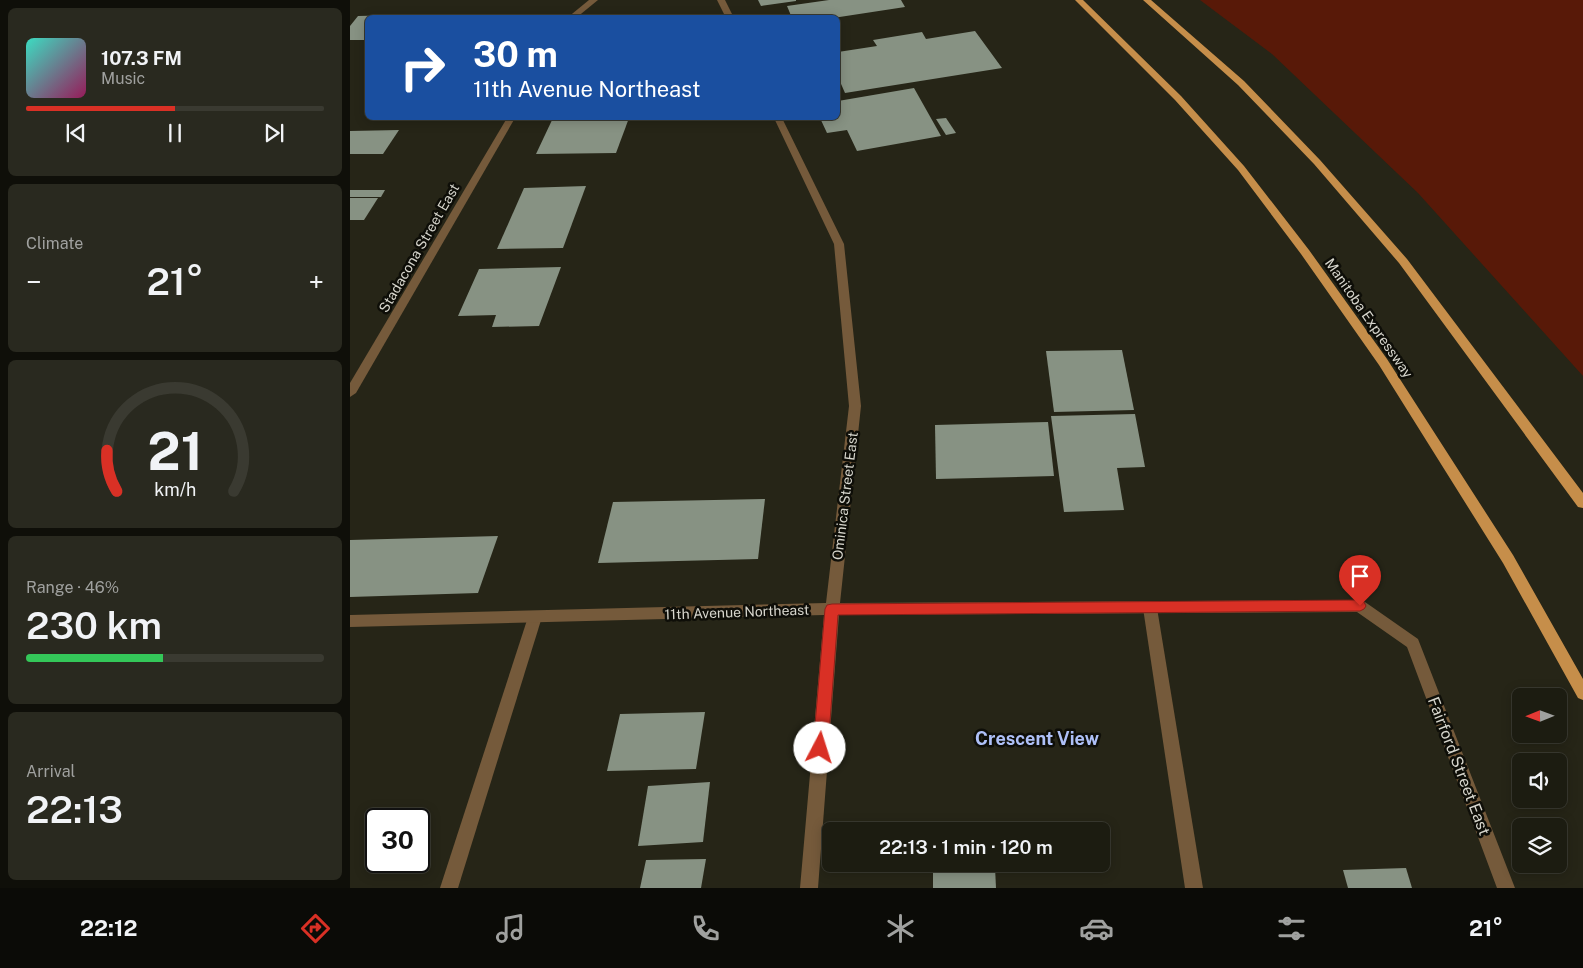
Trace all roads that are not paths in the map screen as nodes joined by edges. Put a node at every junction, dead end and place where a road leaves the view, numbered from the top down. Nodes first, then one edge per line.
1 (594, 0) edge
2 (721, 0) edge
3 (1079, 0) edge
4 (1148, 0) edge
5 (575, 15) edge
6 (728, 15) edge
7 (510, 120) edge
8 (779, 120) edge
9 (350, 393) edge
10 (1583, 503) edge
11 (1150, 608) junction
12 (832, 609) junction
13 (535, 617) junction
14 (350, 621) edge
15 (1413, 643) joint
16 (1583, 693) edge
17 (449, 888) edge
18 (809, 888) edge
19 (1194, 888) edge
20 (1506, 888) edge

1 - 5 street
2 - 6 street
3 - 16 main road, Manitoba Expressway
4 - 10 main road
7 - 9 street, Stadacona Street East
8 - 12 street, Ominica Street East
11 - 12 street, 11th Avenue Northeast
11 - 15 street, 11th Avenue Northeast
11 - 19 street
12 - 13 street, 11th Avenue Northeast
12 - 18 street, Ominica Street East
13 - 14 street, 11th Avenue Northeast
13 - 17 street
15 - 20 street, Fairford Street East

